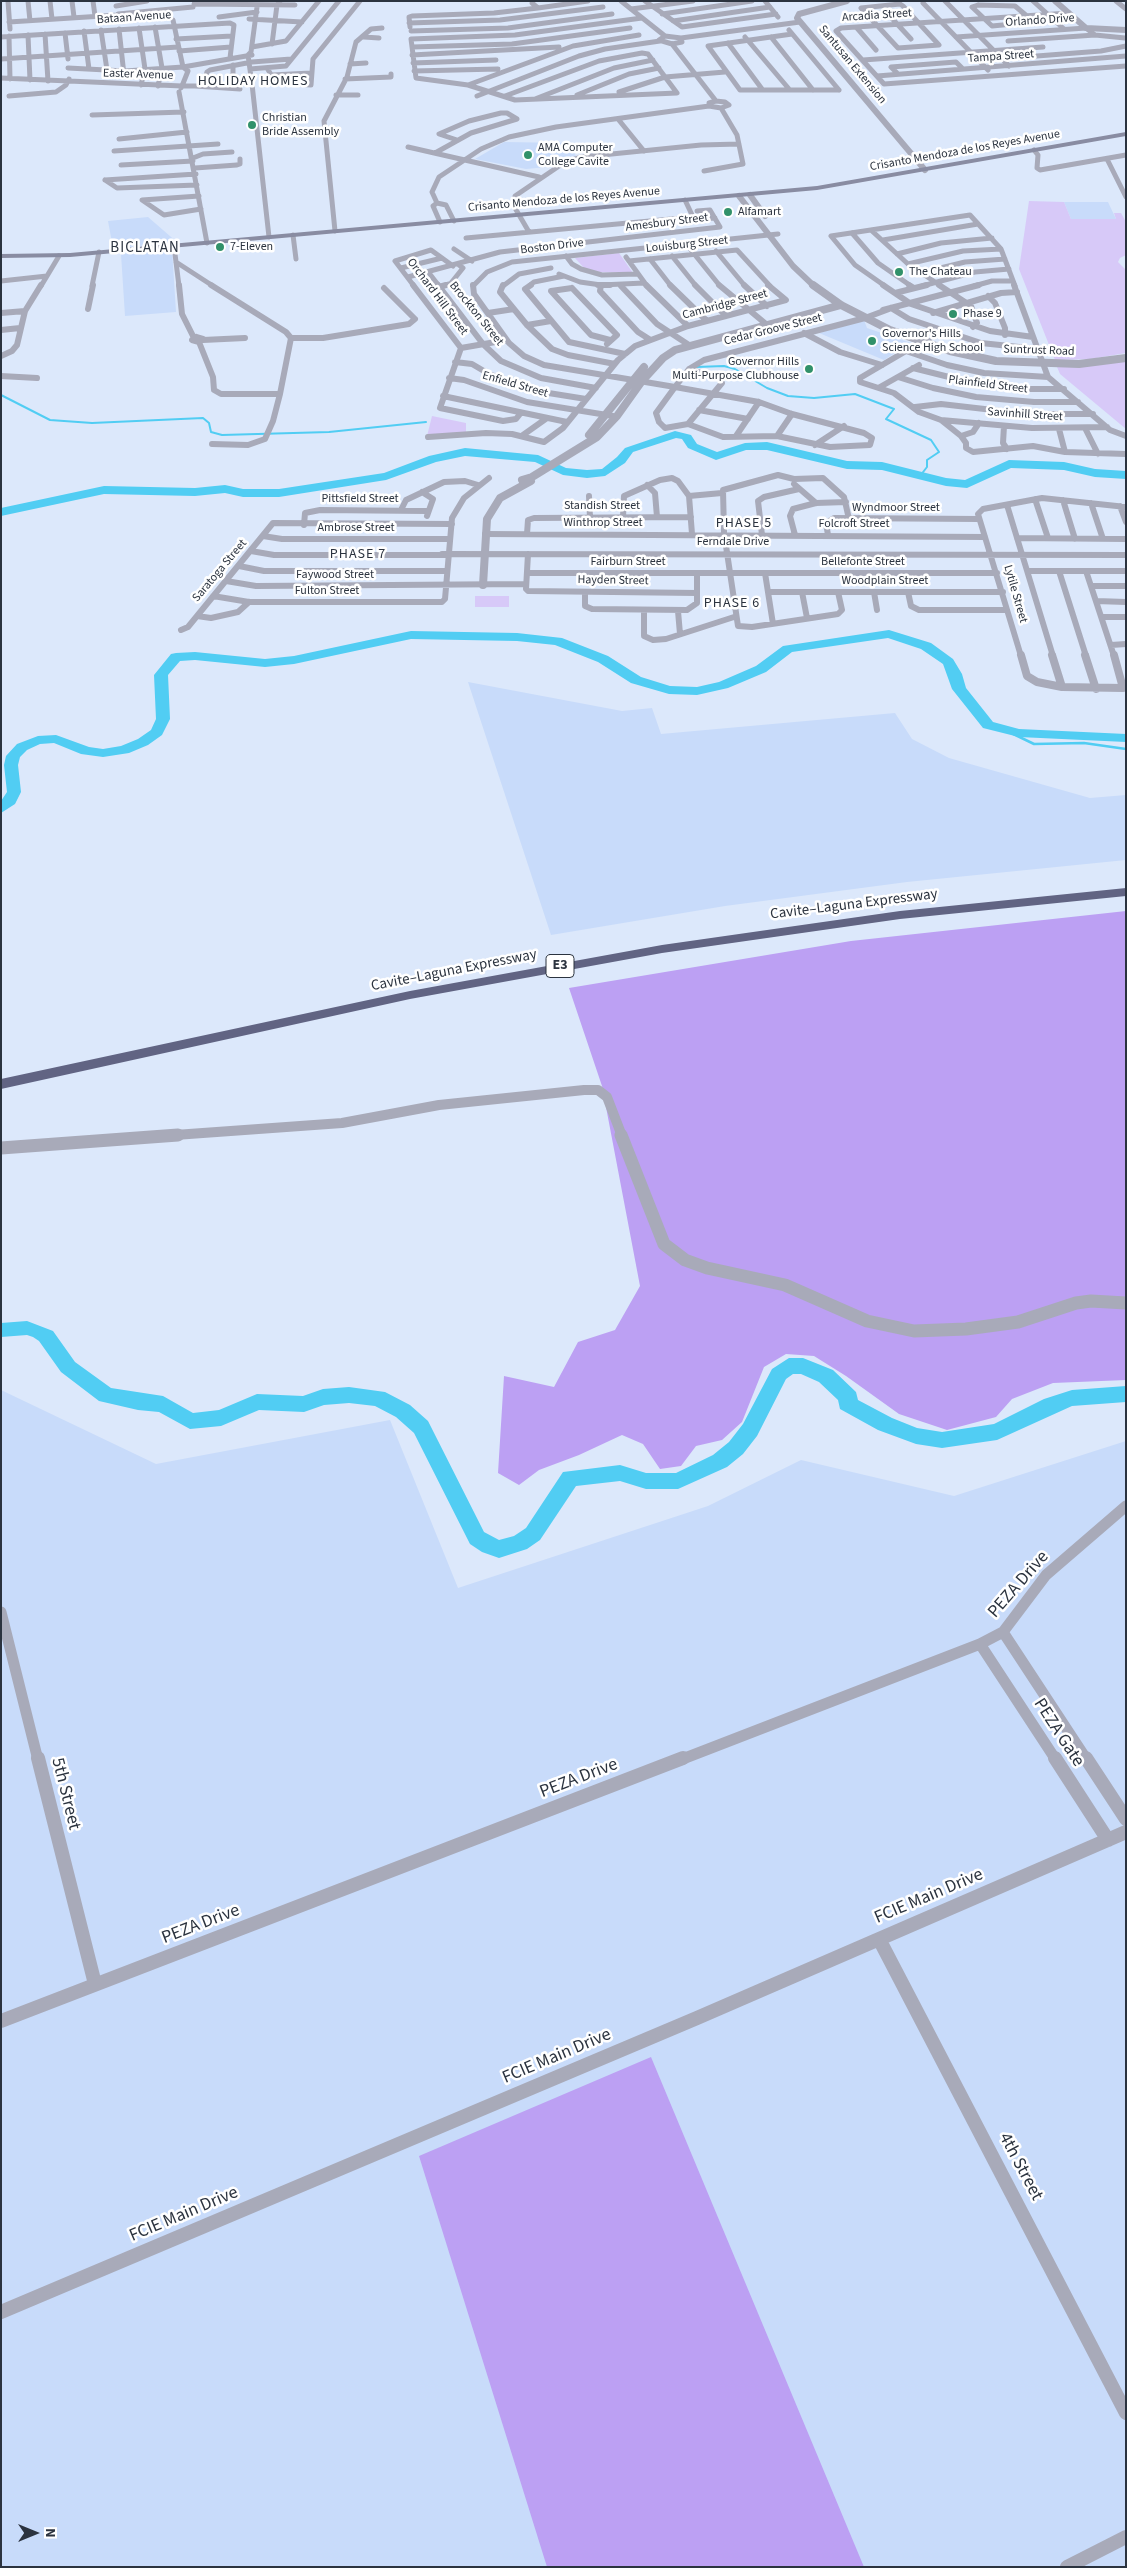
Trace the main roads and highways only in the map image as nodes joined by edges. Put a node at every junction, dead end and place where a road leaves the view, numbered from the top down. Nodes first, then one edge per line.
1 (1126, 134) edge
2 (1, 256) edge
3 (1126, 884) edge
4 (1126, 892) edge
5 (1, 1074) edge
6 (1, 1084) edge

1 - 2 main road, Crisanto Mendoza de los Reyes Avenue
3 - 5 highway, Cavite–Laguna Expressway / E3
4 - 6 highway, Cavite–Laguna Expressway / E3

